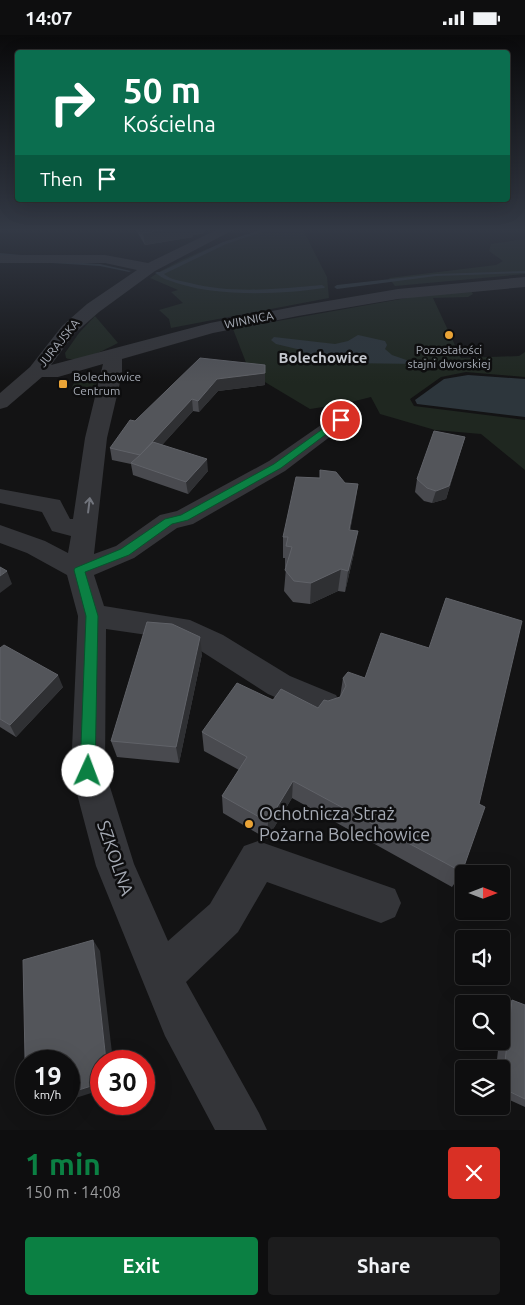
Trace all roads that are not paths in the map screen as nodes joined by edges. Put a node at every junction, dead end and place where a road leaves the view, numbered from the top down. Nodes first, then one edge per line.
1 (132, 281) edge
2 (525, 282) edge
3 (114, 356) junction
4 (37, 371) junction
5 (0, 403) edge
6 (341, 420) dead end
7 (2, 496) dead end
8 (85, 531) junction
9 (0, 534) edge
10 (79, 570) junction
11 (92, 616) junction
12 (325, 705) edge
13 (381, 903) dead end
14 (161, 976) junction
15 (242, 1130) edge

1 - 4 street, JURAJSKA
2 - 3 street, WINNICA
3 - 4 street, WINNICA
8 -> 3 street, SZKOLNA
4 - 5 street, JURAJSKA
6 - 10 street
7 - 8 street
8 - 10 street, SZKOLNA
9 - 10 street
10 - 11 street, SZKOLNA
11 - 12 street
11 - 14 street, SZKOLNA
13 - 14 street
14 - 15 street, SZKOLNA

